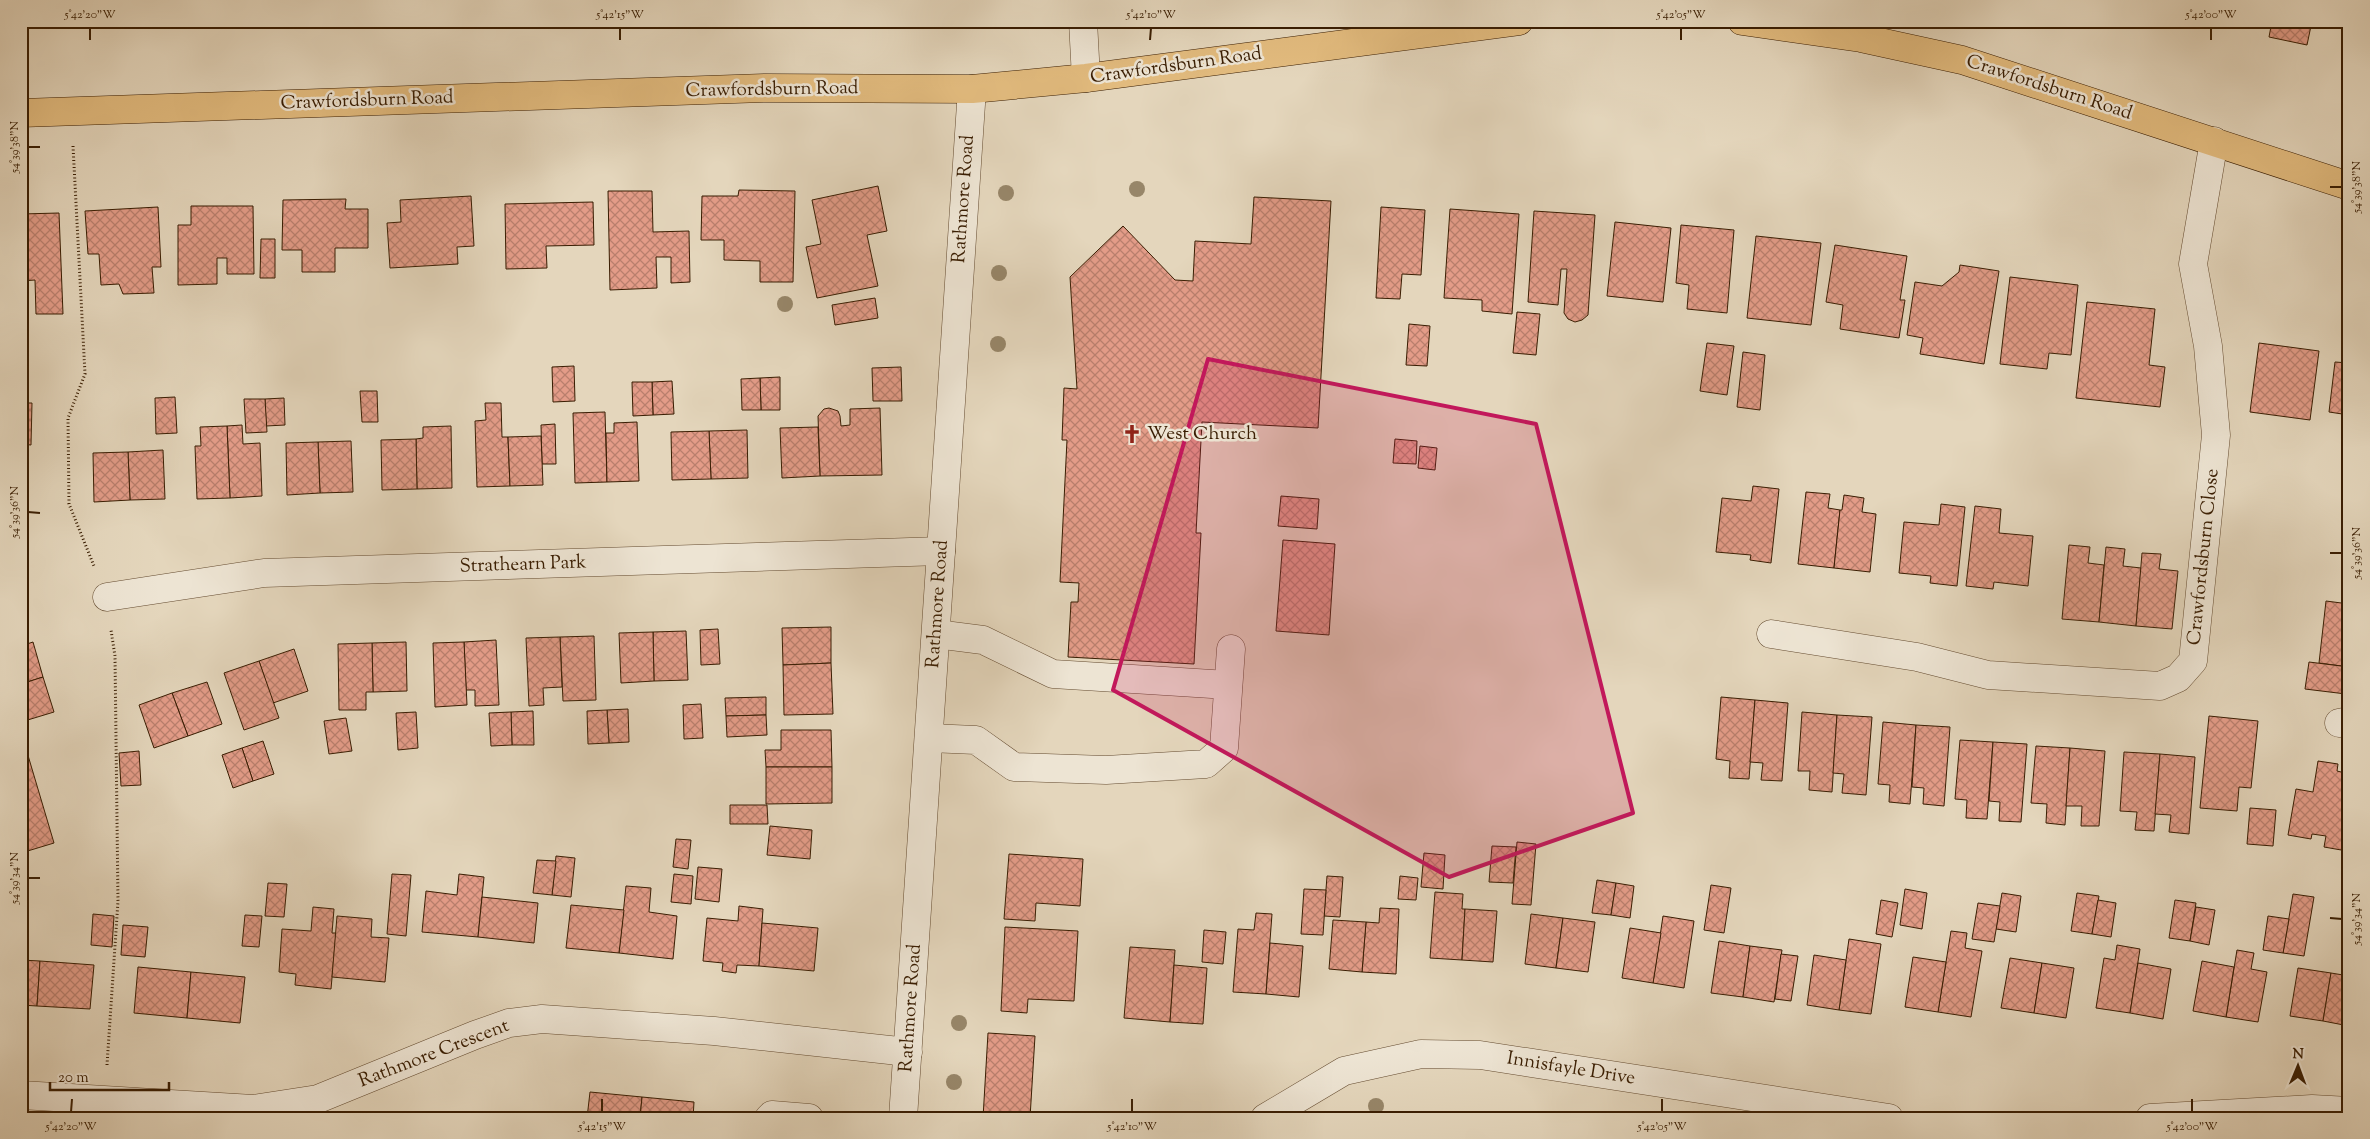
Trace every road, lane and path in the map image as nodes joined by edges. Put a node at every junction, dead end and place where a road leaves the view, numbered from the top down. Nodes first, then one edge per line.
1 (1082, 21) edge
2 (1519, 21) edge
3 (1742, 21) edge
4 (1086, 78) junction
5 (972, 89) junction
6 (21, 113) edge
7 (2214, 141) junction
8 (2349, 186) edge
9 (941, 551) junction
10 (107, 597) dead end
11 (936, 634) junction
12 (1771, 634) dead end
13 (1230, 649) dead end
14 (1228, 685) junction
15 (929, 738) junction
16 (908, 1052) junction
17 (21, 1095) edge
18 (1760, 1108) edge
19 (2349, 1111) edge
20 (254, 1113) edge
21 (769, 1118) edge
22 (809, 1118) edge
23 (902, 1118) edge
24 (1265, 1118) edge
25 (1889, 1118) edge
26 (2150, 1118) edge

1 - 4 street
2 - 4 main road, Crawfordsburn Road
3 - 7 main road, Crawfordsburn Road
4 - 5 main road, Crawfordsburn Road
5 - 6 main road, Crawfordsburn Road
5 - 9 street, Rathmore Road
7 - 8 main road, Crawfordsburn Road
7 - 12 street, Crawfordsburn Close
9 - 10 street, Strathearn Park
9 - 11 street, Rathmore Road
11 - 14 street
11 - 15 street, Rathmore Road
13 - 14 street
14 - 15 street
15 - 16 street, Rathmore Road
16 - 20 street, Rathmore Crescent
16 - 23 street, Rathmore Road
17 - 20 street, Rathmore Crescent
18 - 24 street, Innisfayle Drive
18 - 25 street, Innisfayle Drive
19 - 26 street
21 - 22 street

